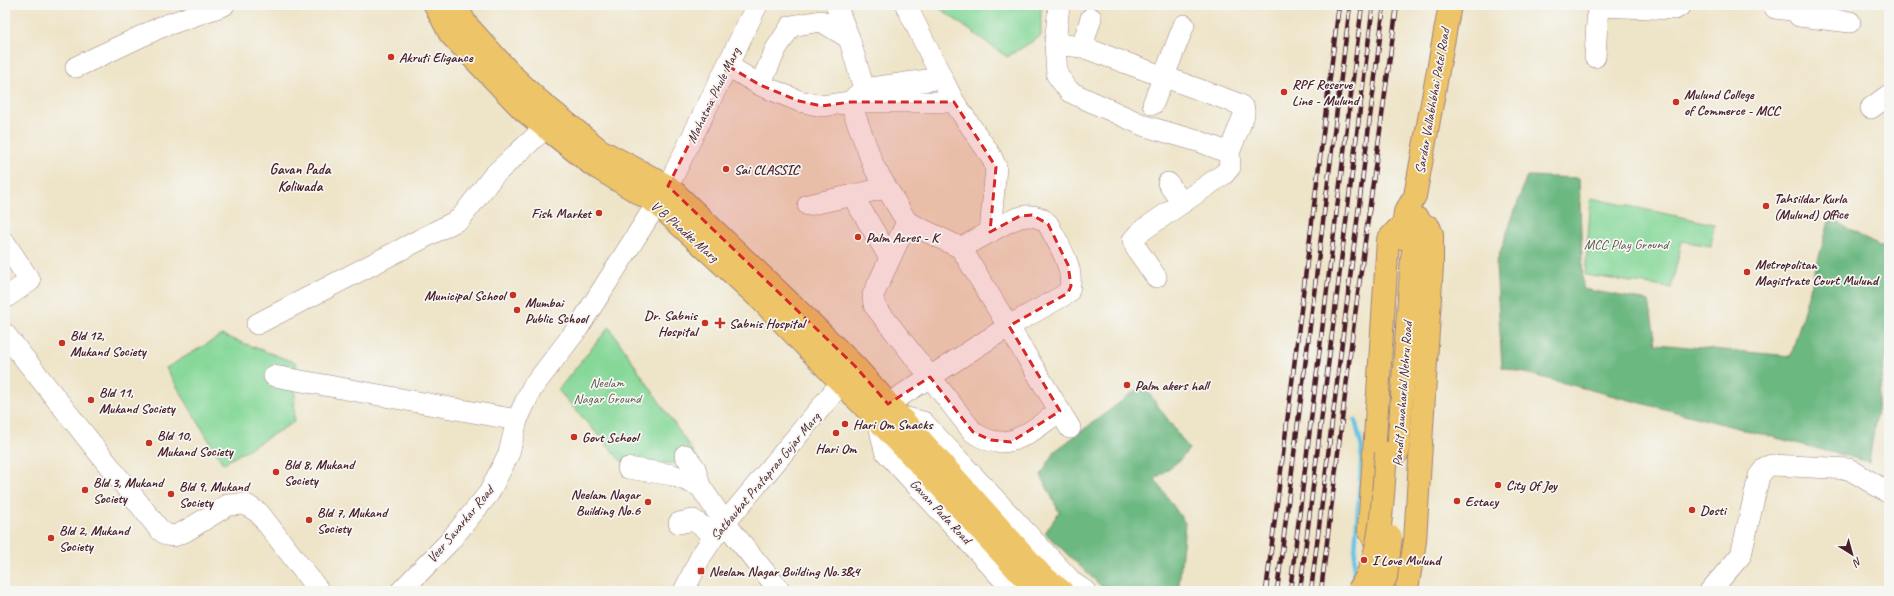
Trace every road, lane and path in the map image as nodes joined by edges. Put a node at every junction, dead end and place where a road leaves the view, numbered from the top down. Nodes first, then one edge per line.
1 (224, 5) edge
2 (435, 5) edge
3 (456, 5) edge
4 (758, 5) edge
5 (836, 5) edge
6 (906, 5) edge
7 (1060, 5) edge
8 (1450, 5) edge
9 (1598, 5) edge
10 (1681, 5) edge
11 (1776, 8) dead end
12 (1799, 15) edge
13 (1091, 18) dead end
14 (1850, 22) dead end
15 (1184, 25) dead end
16 (849, 38) junction
17 (1055, 44) junction
18 (1082, 47) junction
19 (1595, 57) dead end
20 (728, 66) junction
21 (76, 67) dead end
22 (942, 78) junction
23 (1164, 78) junction
24 (760, 85) junction
25 (857, 95) junction
26 (954, 102) junction
27 (529, 103) junction
28 (1153, 104) dead end
29 (551, 122) junction
30 (1221, 162) junction
31 (886, 188) junction
32 (663, 195) junction
33 (852, 195) junction
34 (808, 205) dead end
35 (907, 222) junction
36 (1410, 223) junction
37 (990, 232) junction
38 (5, 243) edge
39 (961, 248) junction
40 (890, 258) junction
41 (1156, 277) dead end
42 (5, 298) edge
43 (257, 324) dead end
44 (1010, 326) junction
45 (5, 334) edge
46 (855, 366) junction
47 (274, 376) dead end
48 (930, 377) junction
49 (841, 384) junction
50 (889, 415) junction
51 (517, 420) junction
52 (1392, 452) junction
53 (685, 455) dead end
54 (628, 468) dead end
55 (700, 486) junction
56 (1889, 493) edge
57 (679, 523) dead end
58 (720, 529) junction
59 (1031, 586) edge
60 (1408, 587) edge
61 (319, 591) edge
62 (401, 591) edge
63 (684, 591) edge
64 (780, 591) edge
65 (1062, 591) edge
66 (1085, 591) edge
67 (1358, 591) edge
68 (1378, 591) edge
69 (1710, 591) edge

1 - 21 street
2 - 27 main road, V B Phadke Marg
3 - 27 main road, V B Phadke Marg
4 - 20 street, Mahatma Phule Marg
5 - 16 street
6 - 22 street
7 - 17 street
8 - 36 main road, Sardar Vallabhbhai Patel Road
9 - 10 street
9 - 19 street
11 - 12 street
12 - 14 street
13 - 18 street
15 - 23 street
16 - 24 street
16 - 25 street
17 - 18 street
17 - 30 street
18 - 23 street
20 - 24 street
20 - 32 street, Mahatma Phule Marg
22 - 25 street
22 - 26 street
23 - 28 street
23 - 30 street
24 - 25 street
25 - 26 street
25 - 31 street
26 - 37 street
27 - 29 main road, V B Phadke Marg
29 - 32 main road, V B Phadke Marg
29 - 43 street
30 - 41 street
31 - 33 street
31 - 35 street
32 - 46 main road, V B Phadke Marg
32 - 49 main road, V B Phadke Marg
32 - 51 street, Veer Savarkar Road
33 - 34 street
33 - 40 street
35 - 39 street
35 - 40 street
36 - 52 main road, Pandit Jawaharlal Nehru Road
36 - 52 main road, Pandit Jawaharlal Nehru Road
36 - 60 main road
36 - 60 main road
37 - 39 street
37 - 44 street
38 - 42 street
39 - 44 street
40 - 48 street
44 - 48 street
44 - 48 street
45 - 61 street
46 - 49 street, Satbaubat Prataprao Gujar Marg
46 - 50 main road, V B Phadke Marg
47 - 51 street
48 - 50 street
49 - 50 main road, V B Phadke Marg
49 - 58 street, Satbaubat Prataprao Gujar Marg
50 - 59 main road, V B Phadke Marg
50 - 59 street, Gavan Pada Road
50 - 66 street
51 - 62 street, Veer Savarkar Road
52 - 67 main road, Pandit Jawaharlal Nehru Road, bridge
52 - 68 main road, Pandit Jawaharlal Nehru Road, bridge
53 - 55 street
54 - 55 street
55 - 58 street
56 - 69 street
57 - 58 street
58 - 63 street, Satbaubat Prataprao Gujar Marg
58 - 64 street
59 - 65 main road

